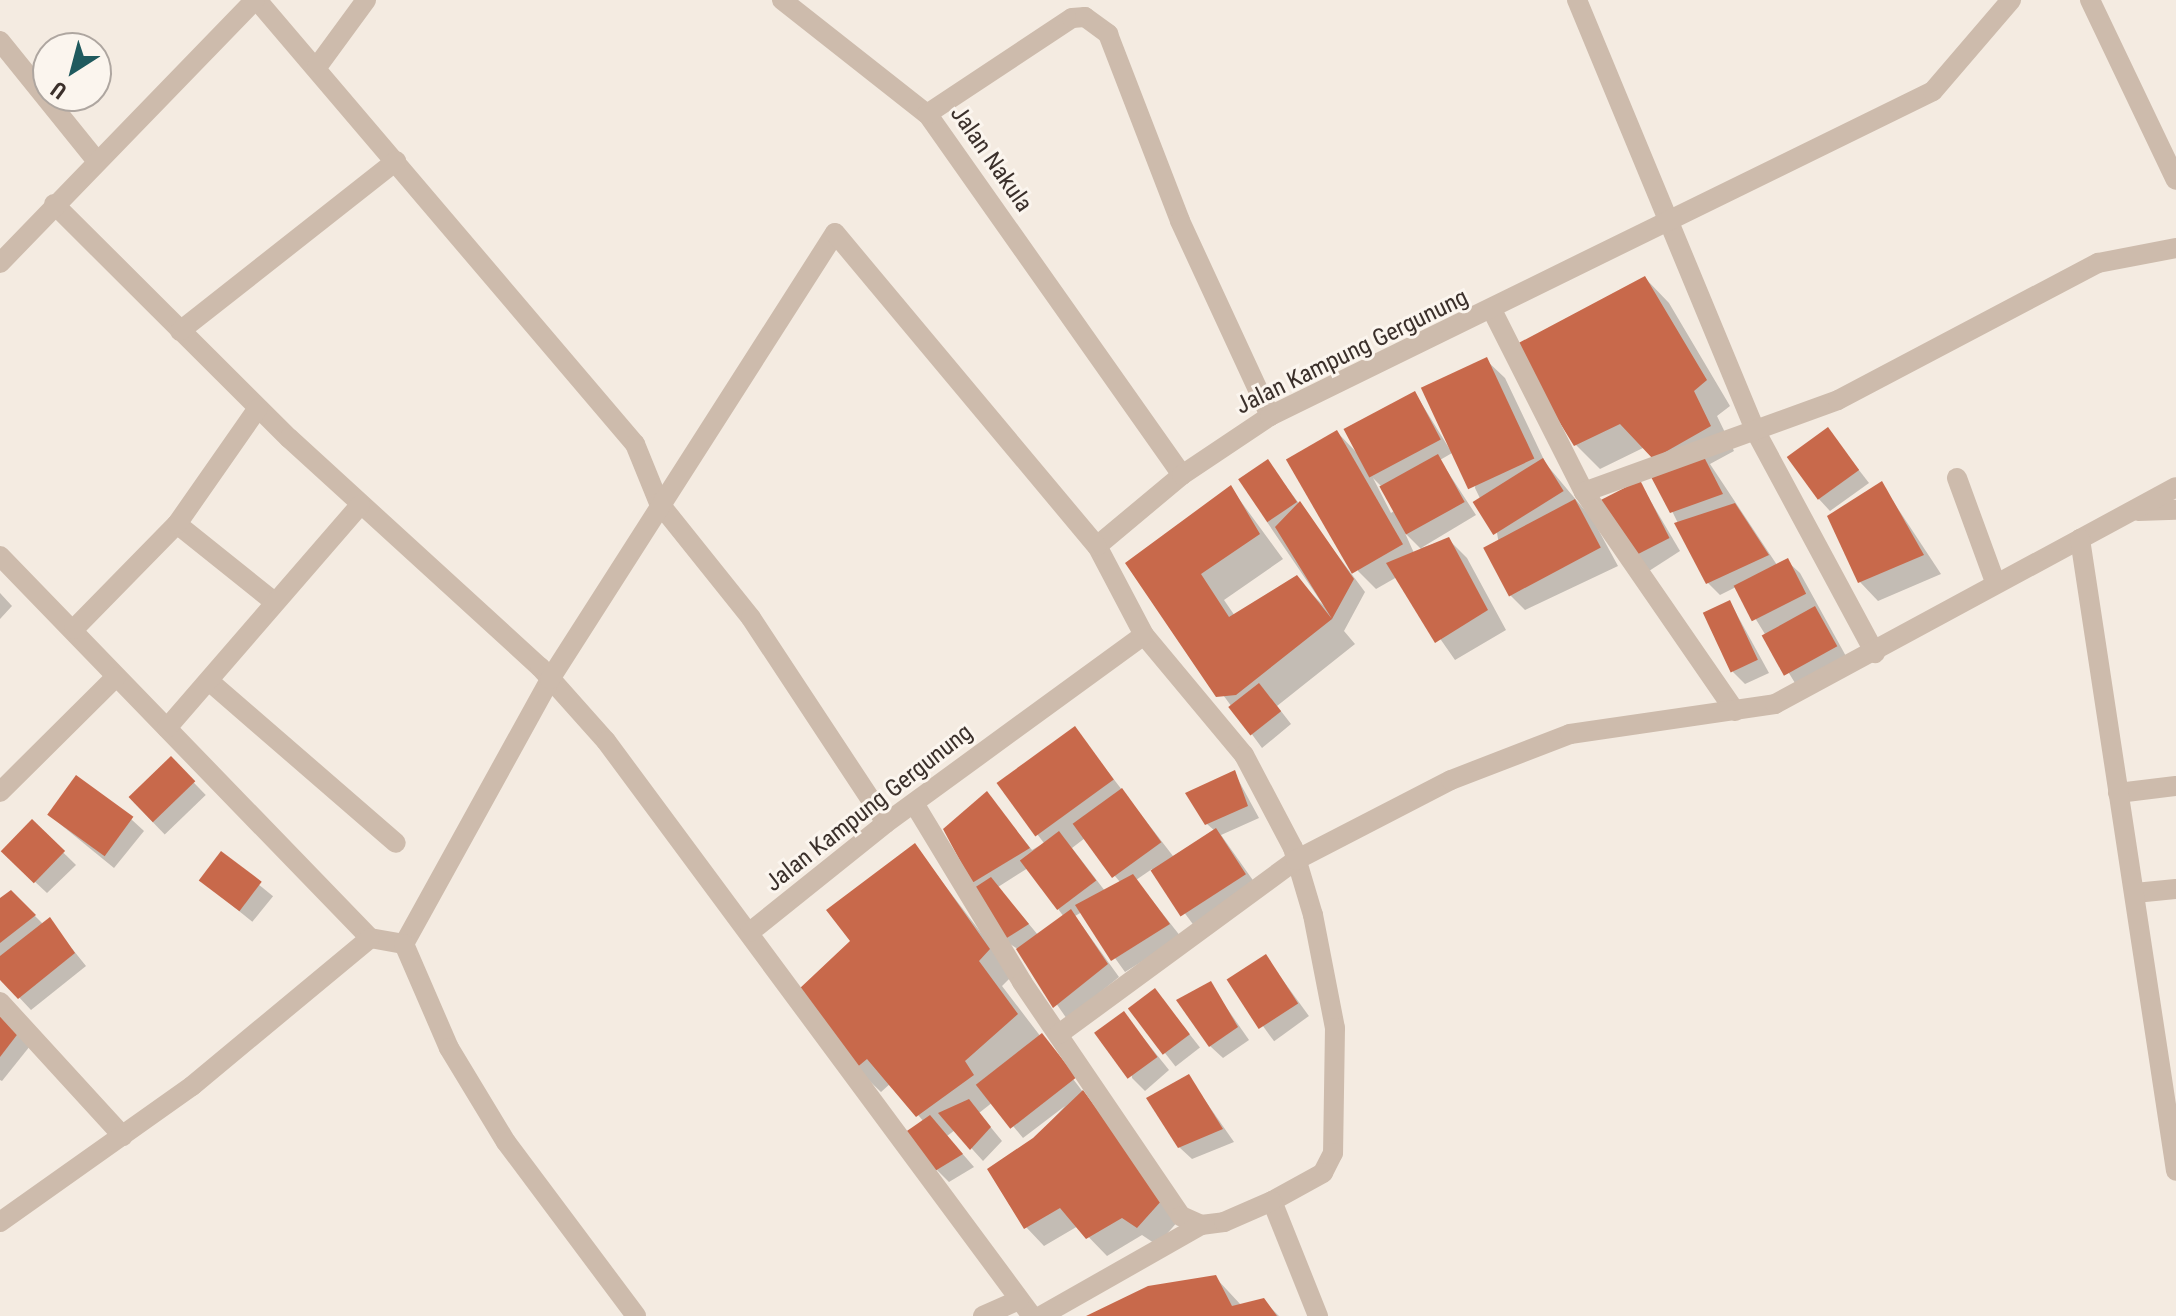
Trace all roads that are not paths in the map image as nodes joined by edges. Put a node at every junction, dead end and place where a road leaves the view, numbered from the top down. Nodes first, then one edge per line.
1 (256, 0) edge
2 (366, 0) edge
3 (782, 0) edge
4 (1577, 0) edge
5 (2011, 0) edge
6 (2090, 0) edge
7 (0, 41) edge
8 (317, 67) junction
9 (927, 114) junction
10 (97, 161) junction
11 (396, 161) junction
12 (2176, 180) edge
13 (54, 204) junction
14 (1665, 225) junction
15 (2176, 248) edge
16 (0, 263) edge
17 (1493, 312) junction
18 (180, 331) junction
19 (258, 408) junction
20 (1270, 416) junction
21 (1757, 434) junction
22 (1182, 475) junction
23 (1957, 478) dead end
24 (2176, 487) edge
25 (1584, 492) junction
26 (659, 503) junction
27 (360, 505) junction
28 (2176, 510) edge
29 (2130, 512) junction
30 (177, 524) junction
31 (2080, 539) junction
32 (1097, 546) junction
33 (0, 556) edge
34 (1995, 582) junction
35 (272, 600) junction
36 (74, 629) junction
37 (1144, 635) junction
38 (1875, 653) junction
39 (116, 677) junction
40 (550, 679) junction
41 (209, 681) junction
42 (1735, 711) junction
43 (167, 728) junction
44 (2176, 786) edge
45 (0, 792) edge
46 (2118, 793) junction
47 (915, 805) junction
48 (886, 823) junction
49 (396, 843) dead end
50 (1296, 860) junction
51 (2176, 889) edge
52 (2135, 893) junction
53 (750, 932) junction
54 (370, 938) junction
55 (404, 944) junction
56 (0, 1002) edge
57 (1059, 1034) junction
58 (123, 1136) junction
59 (2176, 1171) edge
60 (1272, 1201) junction
61 (0, 1222) edge
62 (1201, 1225) junction
63 (1026, 1308) edge
64 (636, 1316) edge
65 (983, 1316) edge
66 (1041, 1316) edge
67 (1318, 1316) edge

1 - 8 street
1 - 10 street
2 - 8 street
3 - 9 street
4 - 14 street
5 - 14 street, Jalan Kampung Gergunung
6 - 12 street
7 - 10 street
8 - 11 street
9 - 20 street, Jalan Nakula
9 - 22 street, Jalan Nakula
10 - 13 street
11 - 18 street
11 - 26 street
13 - 16 street
13 - 18 street
14 - 17 street, Jalan Kampung Gergunung
14 - 21 street
15 - 21 street
17 - 20 street, Jalan Kampung Gergunung
17 - 25 street
18 - 19 street
19 - 27 street
19 - 30 street
20 - 22 street, Jalan Kampung Gergunung
21 - 25 street
21 - 38 street
22 - 32 street, Jalan Kampung Gergunung
23 - 34 street
24 - 29 street
25 - 42 street
26 - 32 street
26 - 40 street
26 - 48 street
27 - 35 street
27 - 40 street
28 - 29 street
29 - 31 street
30 - 35 street
30 - 36 street
31 - 34 street
31 - 46 street
32 - 37 street
33 - 36 street
34 - 38 street
35 - 41 street
36 - 39 street
37 - 47 street, Jalan Kampung Gergunung
37 - 50 street
38 - 42 street
39 - 43 street
39 - 45 street
40 - 53 street
40 - 55 street
41 - 43 street
41 - 49 street
42 - 50 street
43 - 54 street
44 - 46 street
46 - 52 street
47 - 48 street, Jalan Kampung Gergunung
47 - 57 street
48 - 53 street, Jalan Kampung Gergunung
50 - 57 street
50 - 60 street
51 - 52 street
52 - 59 street
53 - 63 street
54 - 55 street
54 - 58 street
55 - 64 street
56 - 58 street
57 - 62 street
58 - 61 street
60 - 62 street
60 - 67 street
62 - 66 street
63 - 65 street

